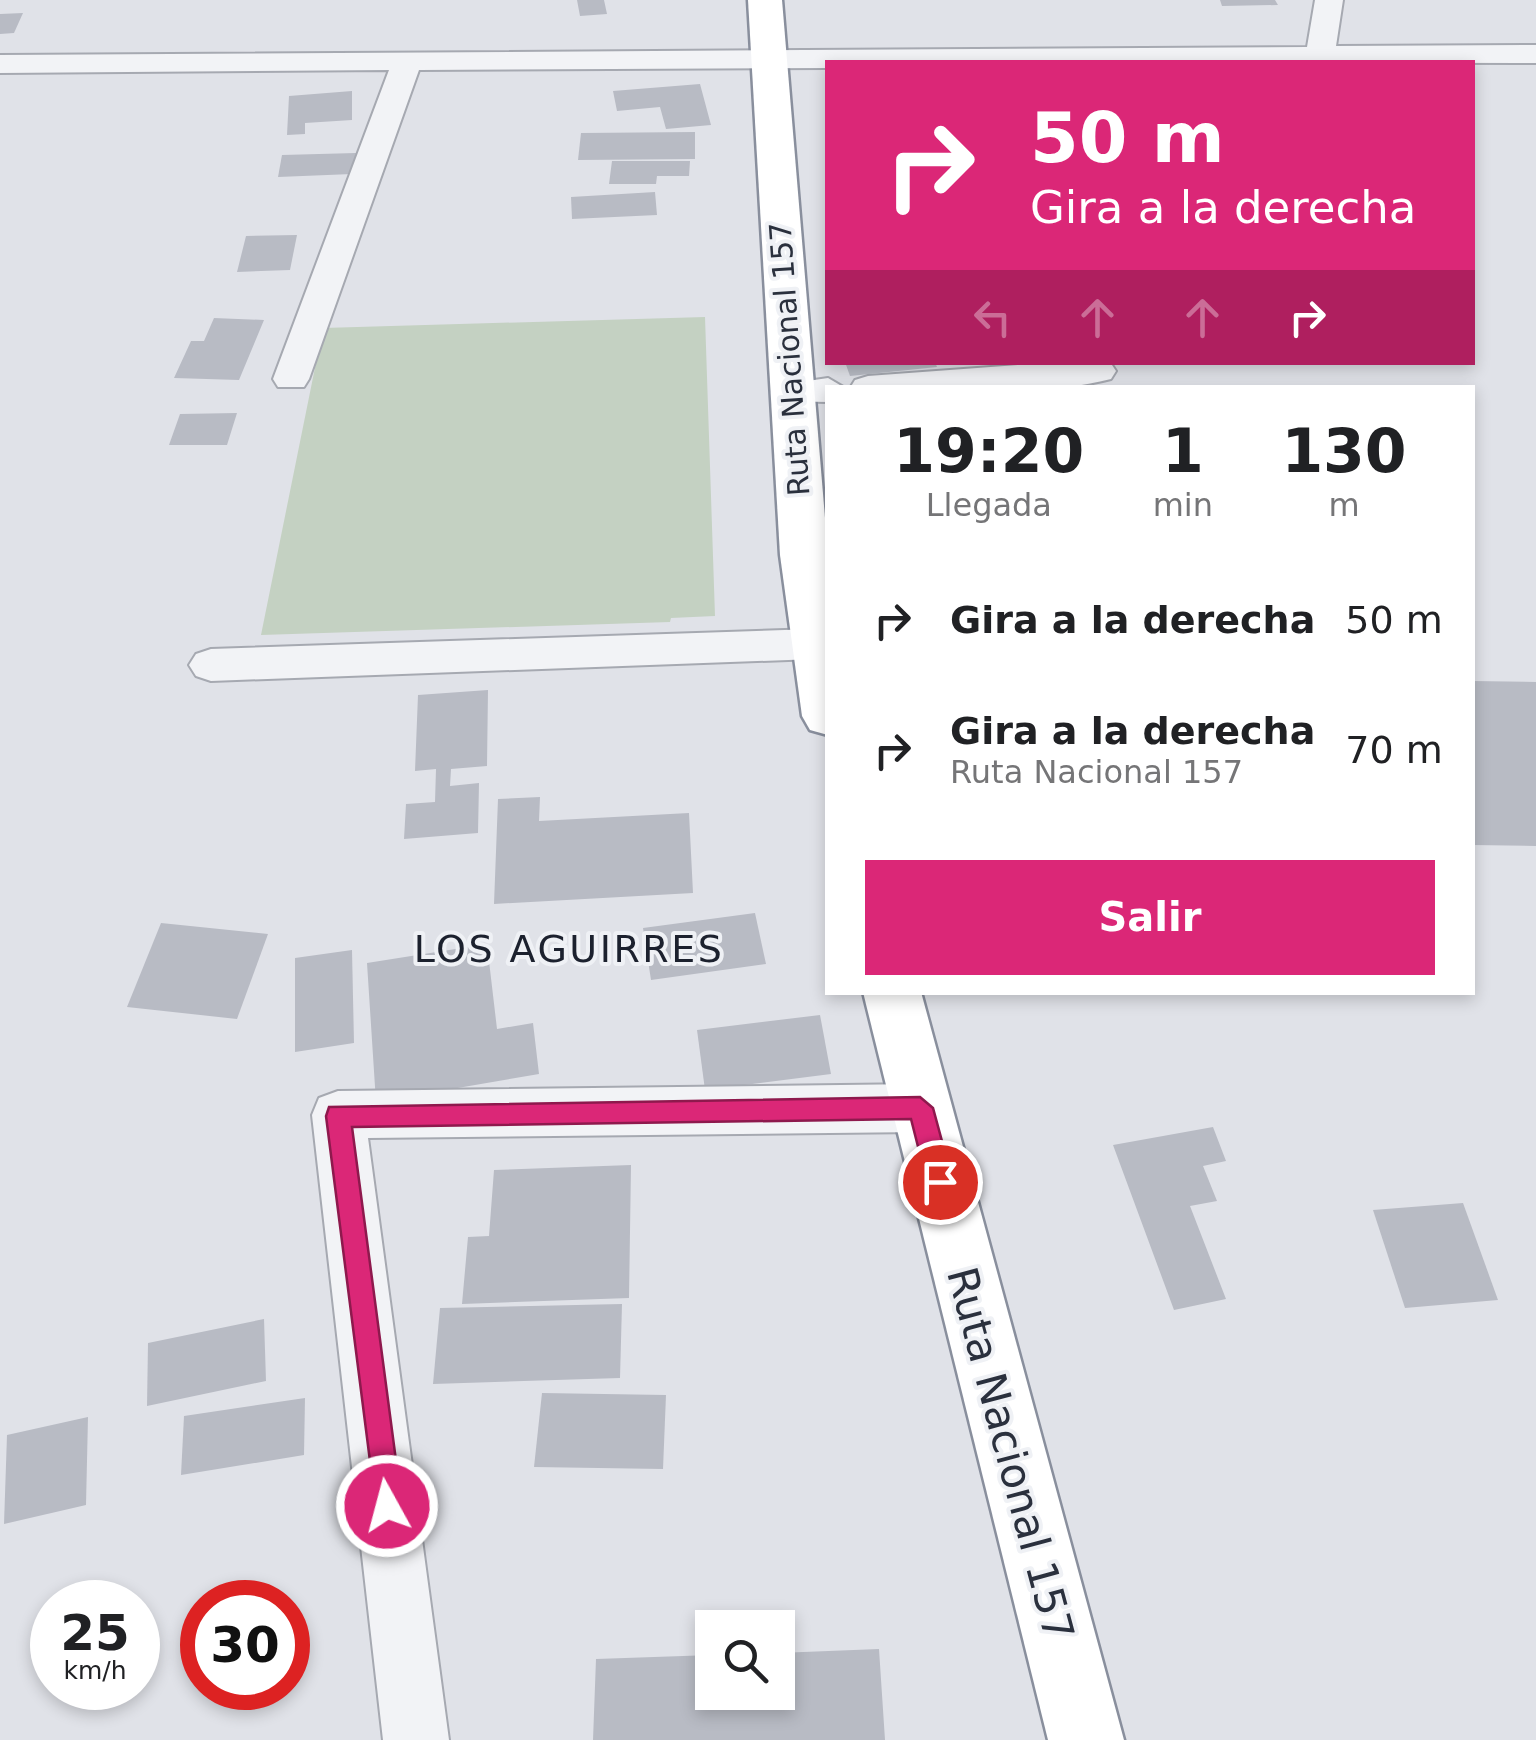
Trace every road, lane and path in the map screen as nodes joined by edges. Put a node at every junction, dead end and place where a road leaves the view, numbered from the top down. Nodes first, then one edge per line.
1 (766, 0) edge
2 (1329, 0) edge
3 (1536, 54) edge
4 (1320, 55) junction
5 (1030, 60) edge
6 (770, 62) junction
7 (825, 62) edge
8 (407, 63) junction
9 (0, 64) edge
10 (1098, 371) dead end
11 (290, 379) dead end
12 (909, 385) edge
13 (810, 392) edge
14 (815, 644) junction
15 (212, 665) dead end
16 (825, 699) edge
17 (893, 995) edge
18 (920, 1108) junction
19 (416, 1740) edge
20 (1086, 1740) edge

1 - 6 highway, Ruta Nacional 157
2 - 4 street
3 - 4 street
4 - 5 street
6 - 7 street
6 - 8 street
6 - 13 highway, Ruta Nacional 157
8 - 9 street
8 - 11 street
10 - 12 street
13 - 14 highway, Ruta Nacional 157
14 - 15 street
14 - 16 highway, Ruta Nacional 157
17 - 18 highway, Ruta Nacional 157
18 - 19 street
18 - 20 highway, Ruta Nacional 157

